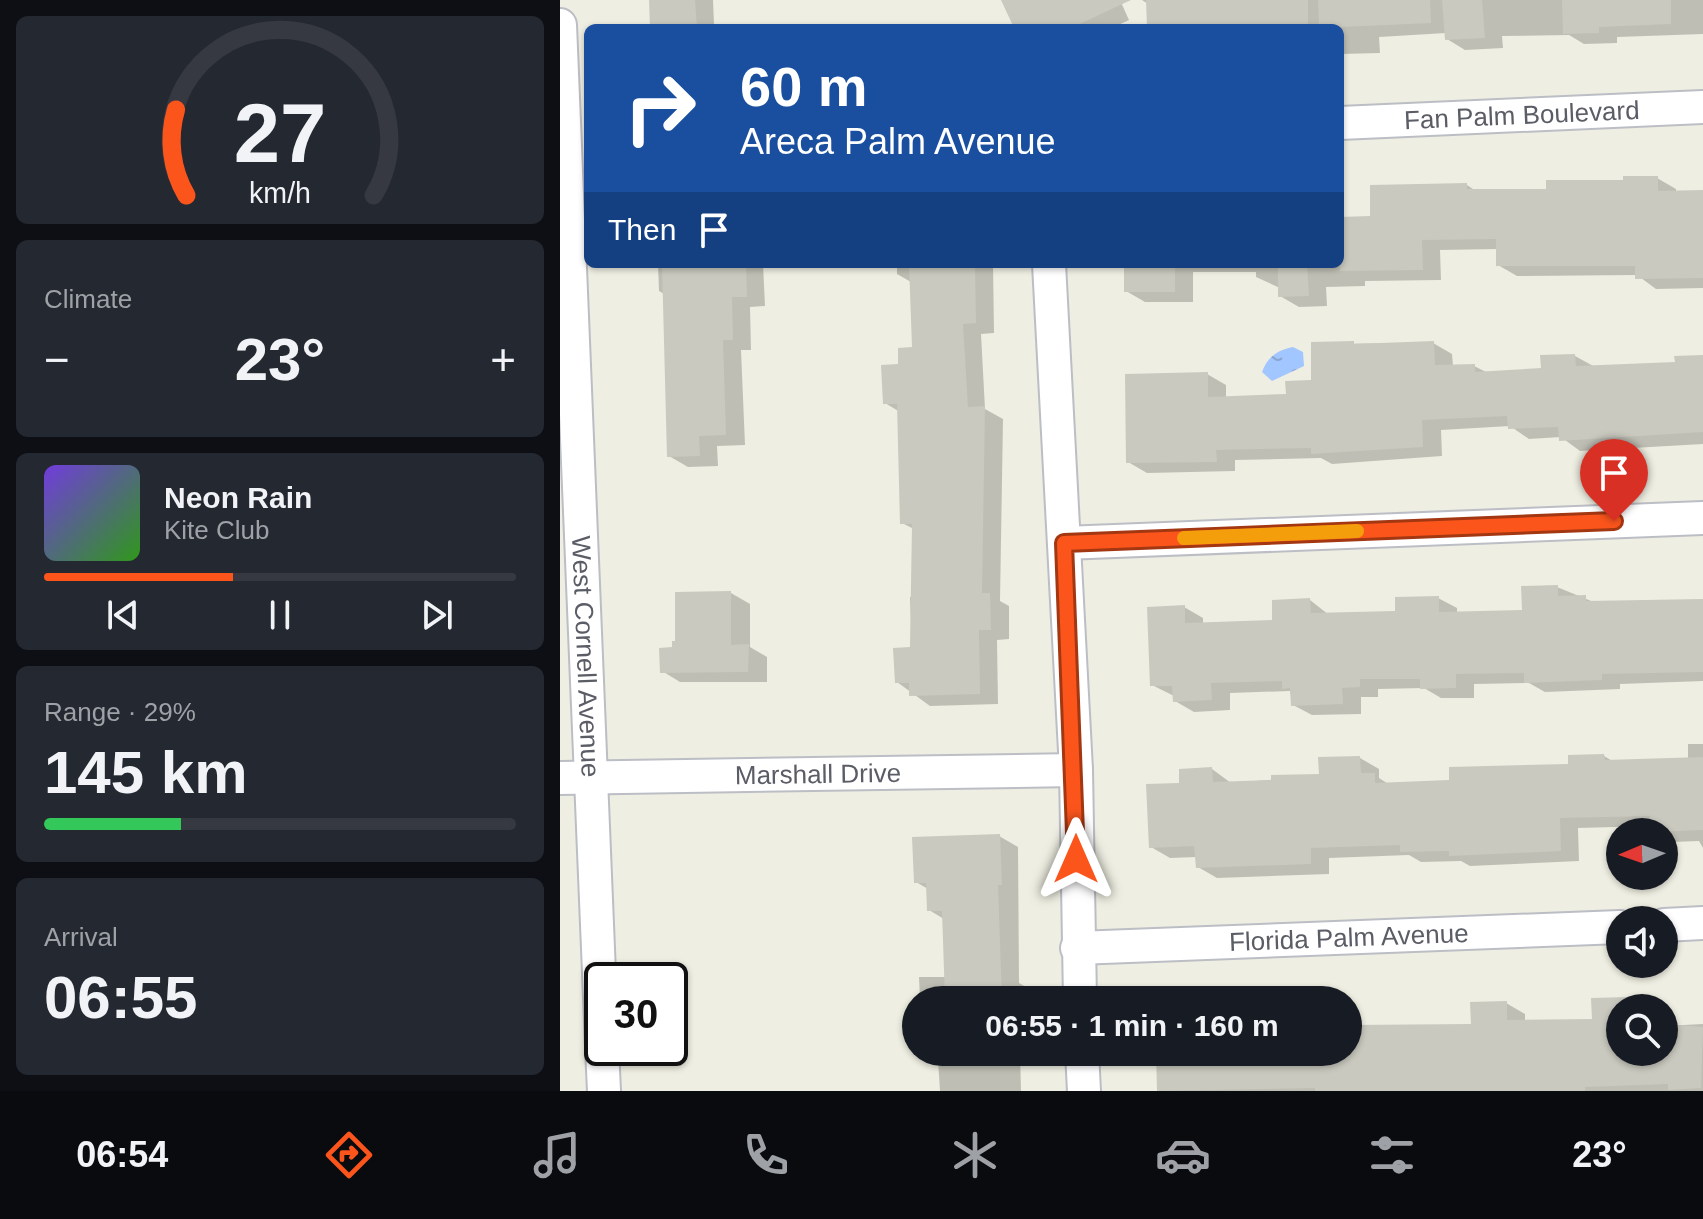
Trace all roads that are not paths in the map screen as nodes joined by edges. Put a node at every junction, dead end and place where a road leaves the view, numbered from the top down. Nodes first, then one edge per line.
1 (560, 25) edge
2 (1703, 107) edge
3 (1344, 123) edge
4 (566, 258) edge
5 (1049, 268) edge
6 (1703, 518) edge
7 (1064, 543) junction
8 (1076, 770) junction
9 (593, 777) junction
10 (560, 778) edge
11 (1703, 923) edge
12 (1678, 924) edge
13 (1606, 928) edge
14 (1077, 948) junction
15 (599, 962) edge
16 (1079, 986) edge
17 (603, 1066) edge
18 (1083, 1066) edge
19 (604, 1091) edge
20 (1084, 1091) edge

1 - 4 street, West Cornell Avenue
2 - 3 street, Fan Palm Boulevard
4 - 9 street, West Cornell Avenue
5 - 7 street
6 - 7 street
7 - 8 street
8 - 9 street, Marshall Drive
8 - 14 street
9 - 10 street, Marshall Drive
9 - 15 street, West Cornell Avenue
11 - 12 street
13 - 14 street, Florida Palm Avenue
14 - 16 street
17 - 19 street, West Cornell Avenue
18 - 20 street

